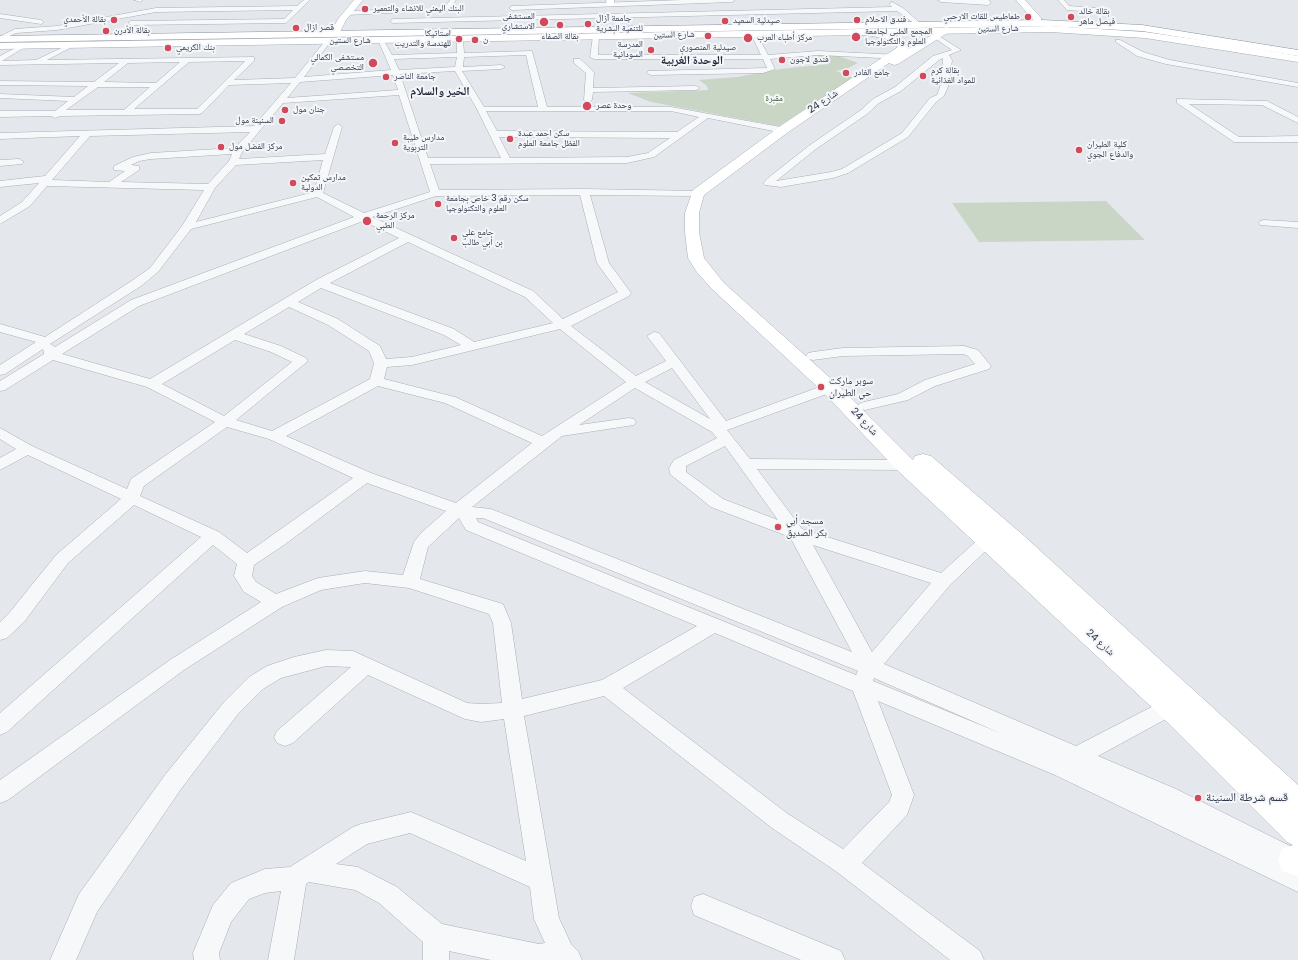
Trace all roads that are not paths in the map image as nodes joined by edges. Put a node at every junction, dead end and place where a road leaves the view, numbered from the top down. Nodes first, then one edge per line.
1 (138, 0) edge
2 (220, 0) edge
3 (307, 0) edge
4 (359, 0) edge
5 (364, 0) edge
6 (453, 0) edge
7 (732, 0) edge
8 (888, 0) edge
9 (941, 0) edge
10 (986, 0) edge
11 (1020, 0) edge
12 (1061, 0) edge
13 (690, 1) edge
14 (610, 2) edge
15 (563, 3) edge
16 (803, 4) dead end
17 (299, 8) junction
18 (508, 8) dead end
19 (400, 9) junction
20 (901, 9) junction
21 (156, 10) junction
22 (207, 10) junction
23 (438, 10) dead end
24 (446, 10) junction
25 (454, 10) dead end
26 (415, 11) dead end
27 (351, 12) junction
28 (810, 12) junction
29 (698, 14) junction
30 (0, 16) edge
31 (565, 18) junction
32 (12, 19) junction
33 (1038, 20) junction
34 (0, 22) edge
35 (192, 22) junction
36 (1101, 22) junction
37 (817, 23) junction
38 (917, 23) junction
39 (974, 23) junction
40 (703, 25) junction
41 (68, 26) junction
42 (99, 27) junction
43 (338, 28) junction
44 (566, 28) junction
45 (638, 28) junction
46 (944, 29) junction
47 (431, 31) junction
48 (865, 32) junction
49 (754, 34) junction
50 (552, 36) junction
51 (596, 36) junction
52 (935, 36) junction
53 (227, 38) junction
54 (460, 39) junction
55 (1, 40) edge
56 (381, 40) junction
57 (328, 41) junction
58 (1118, 41) dead end
59 (1257, 44) junction
60 (72, 45) junction
61 (22, 46) junction
62 (1298, 50) edge
63 (1298, 54) edge
64 (461, 55) junction
65 (946, 56) junction
66 (390, 57) junction
67 (648, 57) junction
68 (765, 57) junction
69 (936, 58) junction
70 (0, 59) edge
71 (1298, 59) edge
72 (128, 60) junction
73 (187, 60) junction
74 (903, 60) junction
75 (70, 62) junction
76 (578, 62) dead end
77 (0, 63) edge
78 (36, 63) junction
79 (501, 67) dead end
80 (458, 68) junction
81 (60, 71) dead end
82 (396, 72) junction
83 (651, 73) junction
84 (92, 76) dead end
85 (108, 76) junction
86 (298, 80) junction
87 (0, 83) edge
88 (228, 83) junction
89 (94, 85) junction
90 (158, 85) junction
91 (1298, 85) edge
92 (696, 88) dead end
93 (656, 89) junction
94 (588, 90) junction
95 (403, 92) junction
96 (0, 96) edge
97 (75, 99) junction
98 (281, 101) junction
99 (481, 109) junction
100 (543, 109) junction
101 (587, 109) junction
102 (126, 112) junction
103 (57, 113) junction
104 (0, 114) edge
105 (707, 115) junction
106 (1298, 120) edge
107 (338, 127) dead end
108 (256, 129) junction
109 (784, 130) junction
110 (87, 134) junction
111 (494, 134) junction
112 (30, 135) junction
113 (679, 135) junction
114 (0, 136) edge
115 (1298, 139) edge
116 (238, 151) junction
117 (329, 157) junction
118 (506, 159) junction
119 (424, 161) junction
120 (0, 162) edge
121 (19, 162) dead end
122 (233, 162) junction
123 (46, 181) junction
124 (0, 184) edge
125 (110, 185) junction
126 (211, 187) junction
127 (584, 192) junction
128 (435, 193) junction
129 (698, 193) junction
130 (318, 194) junction
131 (363, 217) junction
132 (0, 221) edge
133 (1264, 223) dead end
134 (1298, 225) edge
135 (186, 227) junction
136 (407, 238) junction
137 (320, 283) junction
138 (136, 284) junction
139 (288, 302) junction
140 (135, 303) junction
141 (562, 326) junction
142 (1, 329) edge
143 (234, 335) junction
144 (654, 336) dead end
145 (46, 341) junction
146 (471, 346) junction
147 (51, 355) junction
148 (813, 356) junction
149 (674, 362) junction
150 (382, 363) junction
151 (3, 368) edge
152 (376, 381) junction
153 (635, 382) junction
154 (152, 384) junction
155 (0, 387) edge
156 (830, 388) junction
157 (865, 406) junction
158 (225, 422) junction
159 (629, 422) dead end
160 (722, 432) junction
161 (0, 433) edge
162 (556, 433) junction
163 (274, 436) junction
164 (543, 442) junction
165 (27, 449) junction
166 (746, 464) junction
167 (0, 465) edge
168 (905, 465) junction
169 (365, 477) junction
170 (131, 499) junction
171 (462, 511) junction
172 (795, 533) junction
173 (213, 536) junction
174 (988, 540) junction
175 (246, 562) junction
176 (944, 580) junction
177 (410, 582) junction
178 (275, 602) junction
179 (714, 624) junction
180 (0, 634) edge
181 (366, 665) junction
182 (866, 676) junction
183 (607, 687) junction
184 (1170, 707) junction
185 (513, 710) junction
186 (0, 726) edge
187 (285, 737) dead end
188 (1070, 762) junction
189 (0, 793) edge
190 (1298, 805) edge
191 (1290, 859) edge
192 (845, 864) junction
193 (300, 874) junction
194 (540, 879) junction
195 (703, 906) dead end
196 (436, 948) edge
197 (565, 957) edge
198 (63, 960) edge
199 (207, 960) edge
200 (281, 960) edge
201 (832, 960) edge
202 (972, 960) edge

1 - 21 street
2 - 22 street
3 - 17 street
4 - 27 main road
5 - 27 main road
6 - 24 street
7 - 13 street
8 - 20 street
9 - 10 street
11 - 33 main road
12 - 36 street
13 - 14 street
13 - 29 street
14 - 15 street
15 - 18 street
15 - 31 street
16 - 28 street
17 - 22 street
17 - 35 street
19 - 26 street
19 - 27 street
19 - 31 street
20 - 28 street
20 - 38 street
21 - 22 street
21 - 42 street
22 - 35 street
23 - 24 street
24 - 25 street
27 - 43 main road
28 - 29 street
28 - 37 street
29 - 31 street
29 - 40 street
30 - 32 street
31 - 44 street
32 - 34 street
32 - 41 street
33 - 36 main road, شارع الستين
33 - 39 main road, شارع الستين
35 - 42 street
36 - 59 main road, شارع الستين
37 - 38 main road, شارع الستين
37 - 40 main road, شارع الستين
38 - 39 main road, شارع الستين
39 - 45 main road, شارع الستين
39 - 59 main road, شارع الستين
40 - 45 main road, شارع الستين
41 - 42 street
41 - 55 street
42 - 53 main road, شارع الستين
42 - 55 main road, شارع الستين
43 - 47 main road, شارع الستين
43 - 53 main road, شارع الستين
44 - 45 main road, شارع الستين
44 - 47 main road, شارع الستين
45 - 47 main road, شارع الستين
46 - 48 main road, شارع الستين
46 - 50 main road, شارع الستين
46 - 52 main road, شارع 24
46 - 63 main road, شارع الستين
46 - 71 main road, شارع الستين
47 - 53 main road, شارع الستين
48 - 49 main road, شارع الستين
48 - 74 main road
49 - 51 main road, شارع الستين
49 - 68 street
50 - 51 main road, شارع الستين
50 - 53 main road, شارع الستين
50 - 54 main road, شارع الستين
51 - 67 street
52 - 65 street
52 - 74 main road, شارع 24
53 - 55 main road, شارع الستين
53 - 57 main road, شارع الستين
53 - 60 main road, شارع الستين
54 - 56 main road, شارع الستين
54 - 64 street
55 - 61 main road, شارع الستين
56 - 57 main road, شارع الستين
56 - 66 street
57 - 86 street
58 - 91 street
59 - 62 main road, شارع الستين
59 - 63 main road, شارع الستين
60 - 61 main road, شارع الستين
60 - 78 street
61 - 70 street
64 - 66 street
64 - 80 street
64 - 100 street
65 - 69 street
65 - 69 street
66 - 82 street
67 - 68 street
67 - 83 street
68 - 74 street
68 - 83 street
69 - 74 street
72 - 73 street
72 - 75 street
72 - 85 street
73 - 88 street
73 - 90 street
74 - 109 main road, شارع 24
74 - 148 main road, شارع 24
75 - 78 street
75 - 81 street
76 - 94 street
77 - 78 street
79 - 80 street
80 - 82 street
80 - 99 street
82 - 86 street
82 - 95 street
83 - 93 street
84 - 85 street
85 - 89 street
86 - 88 street
86 - 98 street
87 - 89 street
88 - 102 street
89 - 90 street
89 - 97 street
90 - 102 street
92 - 93 street
93 - 94 street
94 - 101 street
95 - 98 street
95 - 119 street
96 - 97 street
97 - 103 street
98 - 108 street
99 - 100 street
99 - 111 street
100 - 101 street
101 - 105 street
102 - 103 street
103 - 104 street
103 - 112 street
105 - 109 street
105 - 113 street
106 - 115 street
107 - 117 street
108 - 110 street
108 - 116 street
109 - 129 main road, شارع 24
110 - 112 street
110 - 123 street
111 - 113 street
111 - 118 street
112 - 114 street
113 - 118 street
116 - 122 street
116 - 125 street
117 - 122 street
117 - 130 street
118 - 119 street
119 - 128 street
120 - 121 street
122 - 126 street
123 - 124 street
123 - 125 street
123 - 132 street
125 - 126 street
126 - 135 street
127 - 128 street
127 - 129 street
127 - 141 street
128 - 131 street
129 - 156 main road, شارع 24
130 - 131 street
130 - 135 street
131 - 136 street
131 - 140 street
133 - 134 street
135 - 138 street
136 - 137 street
136 - 141 street
137 - 139 street
137 - 146 street
138 - 140 street
138 - 145 street
139 - 143 street
139 - 150 street
140 - 147 street
141 - 146 street
141 - 153 street
142 - 145 street
143 - 154 street
143 - 158 street
144 - 149 street
145 - 147 street
145 - 151 street
146 - 150 street
147 - 154 street
147 - 155 street
148 - 157 main road, شارع 24
148 - 157 street
149 - 153 street
149 - 160 street
150 - 152 street
152 - 163 street
152 - 164 street
153 - 160 street
153 - 162 street
154 - 158 street
156 - 160 street
156 - 168 main road, شارع 24
157 - 190 main road, شارع 24
158 - 163 street
158 - 170 street
159 - 162 street
160 - 166 street
160 - 172 street
161 - 165 street
162 - 164 street
163 - 169 street
164 - 171 street
165 - 167 street
165 - 170 street
166 - 168 street
166 - 172 street
168 - 174 main road, شارع 24
169 - 171 street
169 - 175 street
170 - 173 street
170 - 180 street
171 - 177 street
171 - 179 street
171 - 182 street
172 - 176 street
172 - 182 street
173 - 175 street
173 - 186 street
174 - 176 street
174 - 184 main road, شارع 24
175 - 178 street
176 - 182 street
177 - 178 street
177 - 185 street
178 - 189 street
179 - 182 street
179 - 183 street
181 - 185 street
181 - 187 street
181 - 198 street
182 - 188 street
182 - 192 street
183 - 185 street
183 - 192 street
184 - 188 street
184 - 191 main road, شارع 24
185 - 194 street
188 - 191 street
192 - 202 street
193 - 194 street
193 - 196 street
193 - 199 street
193 - 200 street
194 - 197 street
195 - 201 street
196 - 197 street

